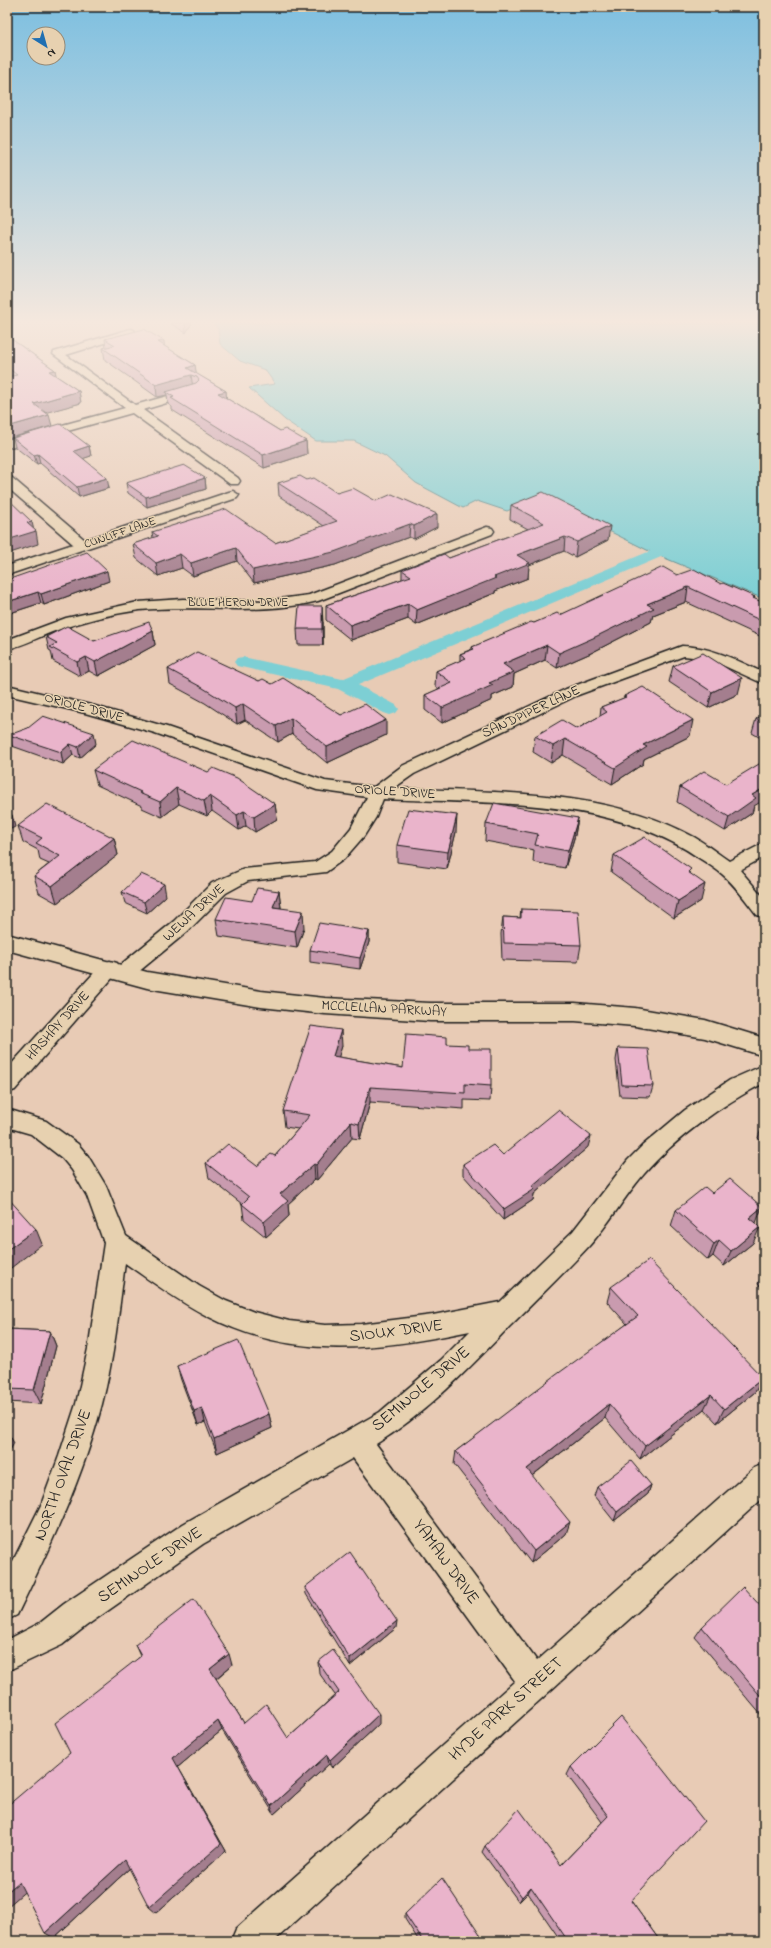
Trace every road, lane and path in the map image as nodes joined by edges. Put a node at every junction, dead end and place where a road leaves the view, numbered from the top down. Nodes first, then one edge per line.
1 (112, 414) edge
2 (141, 414) edge
3 (7, 444) edge
4 (7, 480) edge
5 (234, 481) dead end
6 (233, 495) dead end
7 (487, 531) dead end
8 (83, 546) junction
9 (7, 571) edge
10 (7, 645) edge
11 (764, 679) edge
12 (7, 690) edge
13 (377, 793) junction
14 (764, 849) edge
15 (728, 870) junction
16 (764, 910) edge
17 (7, 942) edge
18 (117, 971) junction
19 (764, 1047) edge
20 (764, 1074) edge
21 (7, 1084) edge
22 (7, 1118) edge
23 (116, 1243) junction
24 (506, 1312) junction
25 (357, 1441) junction
26 (764, 1478) edge
27 (7, 1605) edge
28 (7, 1656) edge
29 (535, 1683) junction
30 (248, 1941) edge

1 - 3 street
2 - 5 street
4 - 8 street
6 - 8 street, CUNLIFF LANE
7 - 10 street, BLUE HERON DRIVE
8 - 9 street, CUNLIFF LANE
11 - 13 street, SANDPIPER LANE
12 - 13 street, ORIOLE DRIVE
13 - 15 street, ORIOLE DRIVE
13 - 18 street, WEWA DRIVE
14 - 15 street
15 - 16 street, ORIOLE DRIVE
17 - 18 street, MCCLELLAN PARKWAY
18 - 19 street, MCCLELLAN PARKWAY
18 - 21 street, HASHAY DRIVE
20 - 24 street, SEMINOLE DRIVE
22 - 23 street
23 - 24 street, SIOUX DRIVE
23 - 27 street, NORTH OVAL DRIVE
24 - 25 street, SEMINOLE DRIVE
25 - 28 street, SEMINOLE DRIVE
25 - 29 street, YAMAW DRIVE
26 - 29 street, HYDE PARK STREET
29 - 30 street, HYDE PARK STREET

